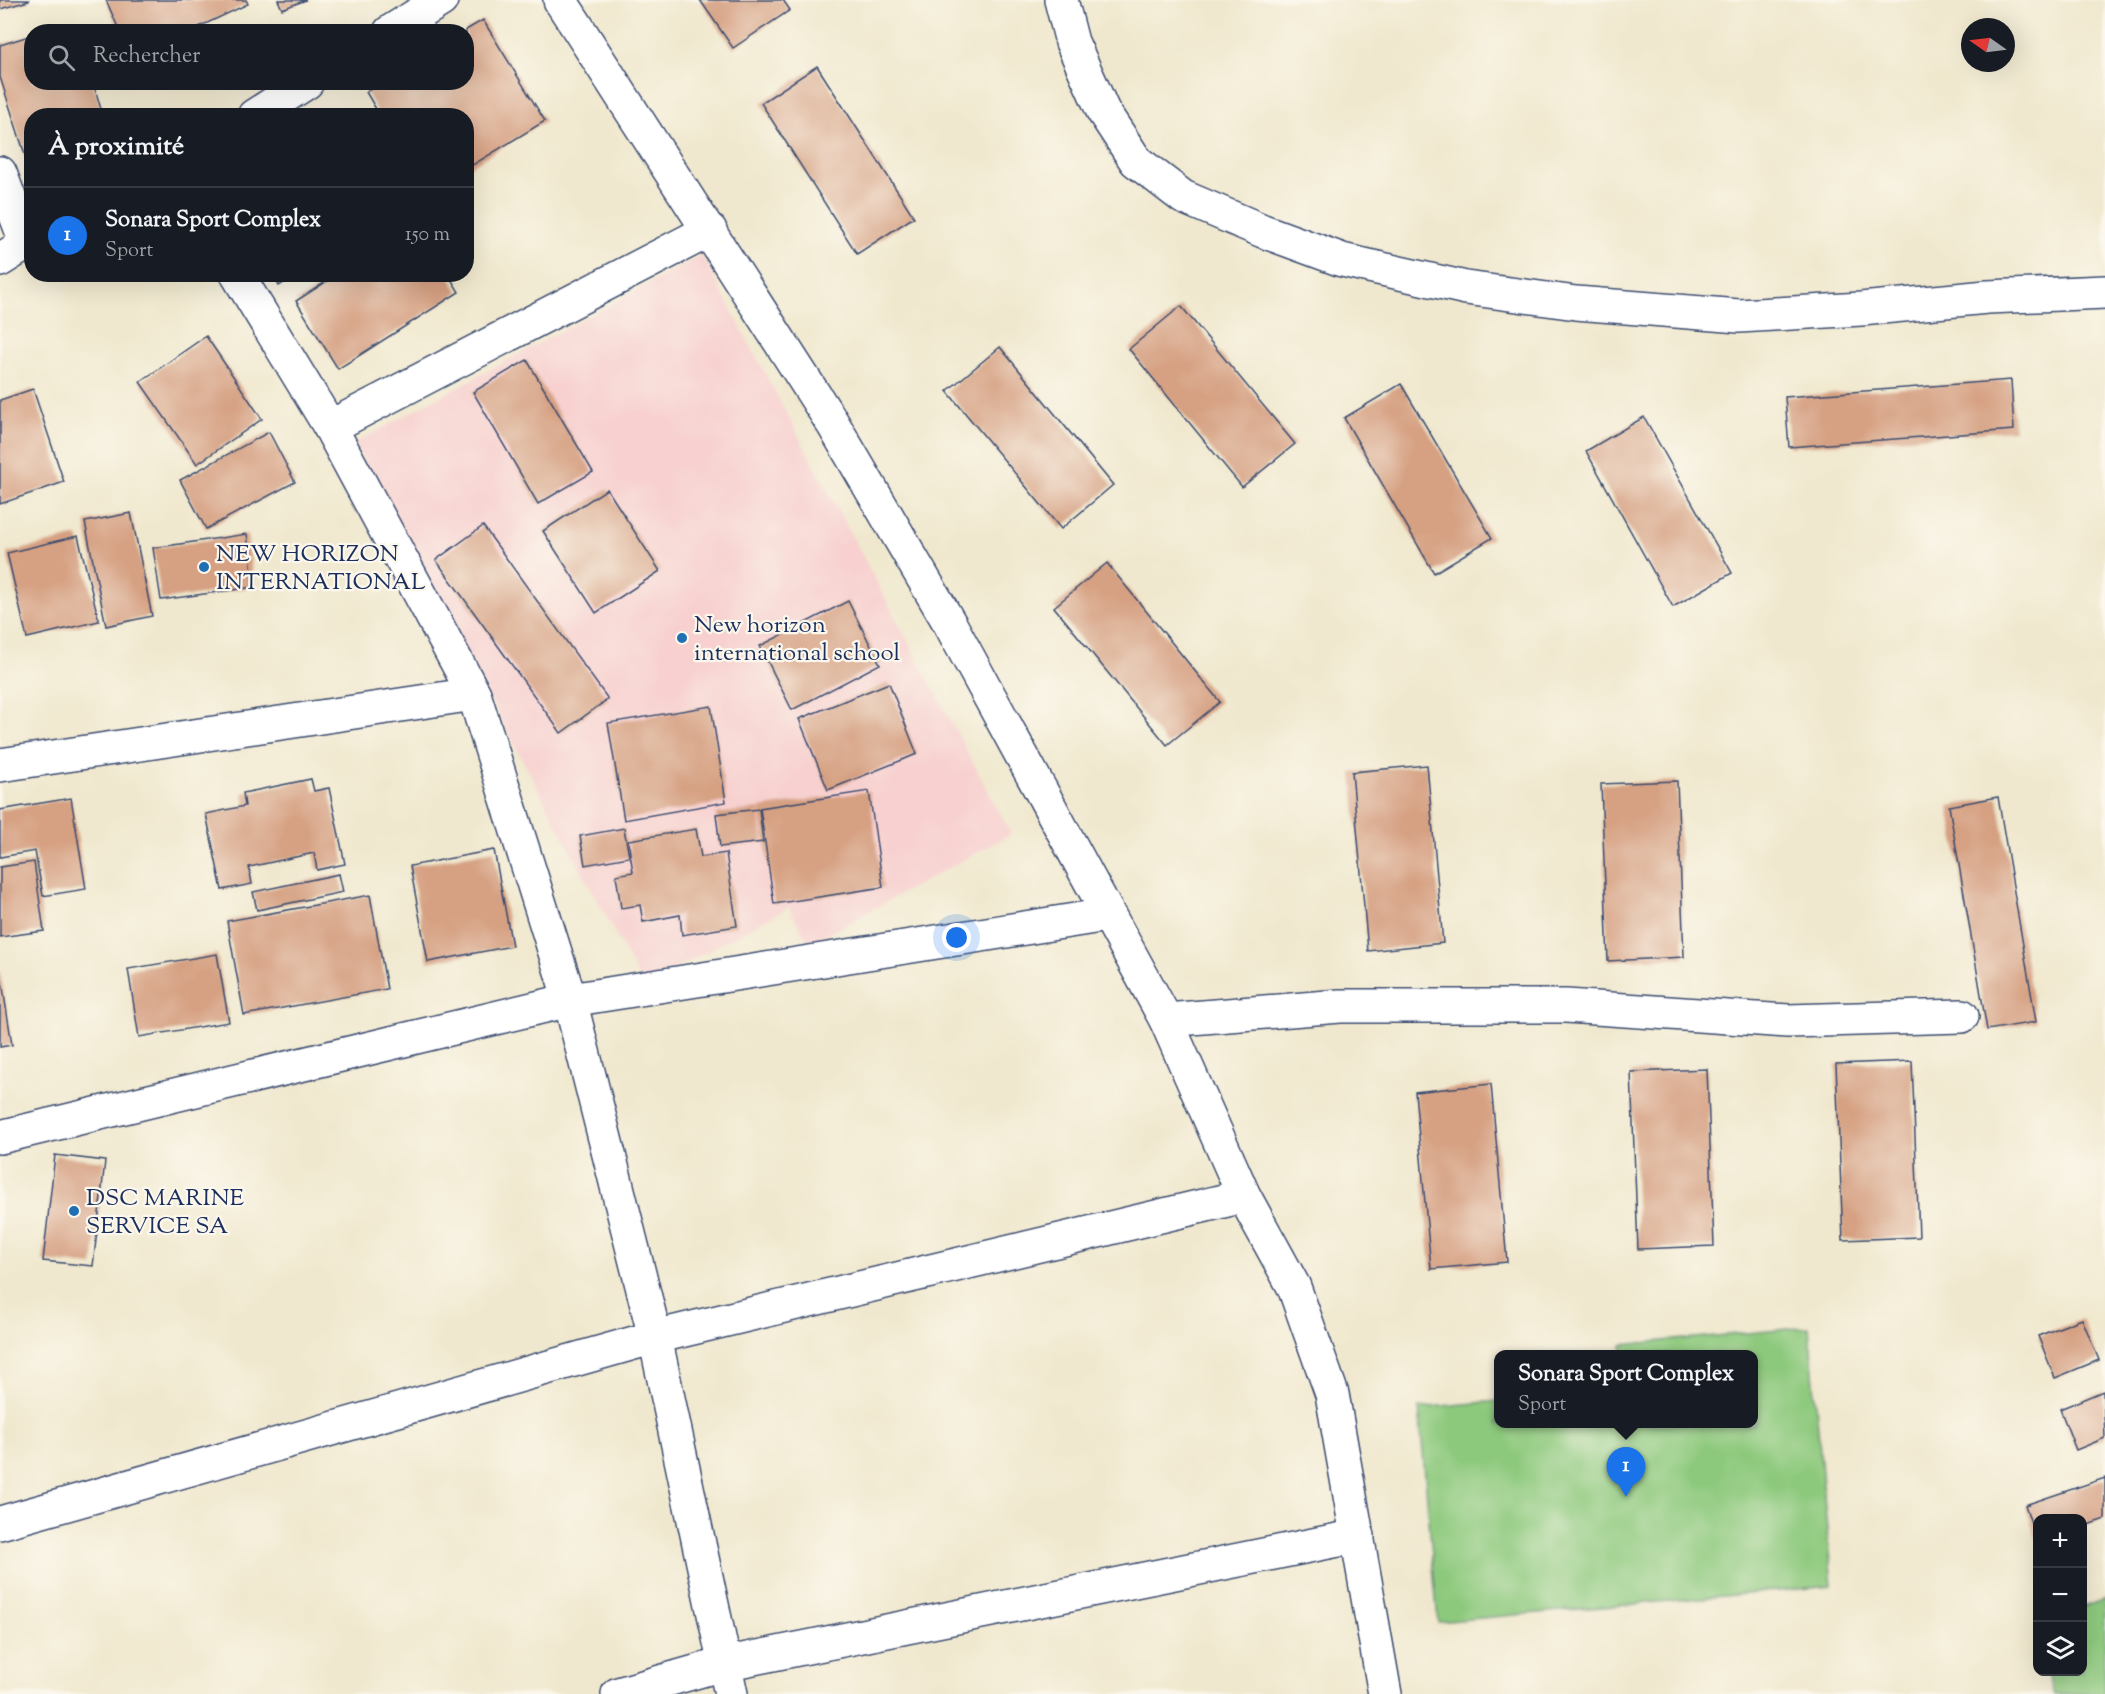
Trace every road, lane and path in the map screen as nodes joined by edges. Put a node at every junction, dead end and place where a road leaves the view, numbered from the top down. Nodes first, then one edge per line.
1 (441, 0) edge
2 (560, 0) edge
3 (1061, 0) edge
4 (403, 24) edge
5 (295, 90) edge
6 (267, 108) edge
7 (0, 173) edge
8 (710, 230) junction
9 (19, 247) edge
10 (242, 282) edge
11 (2105, 292) edge
12 (330, 427) junction
13 (474, 694) junction
14 (0, 765) edge
15 (1107, 915) junction
16 (570, 1000) junction
17 (1962, 1016) dead end
18 (1166, 1020) junction
19 (0, 1137) edge
20 (1244, 1196) junction
21 (655, 1337) junction
22 (0, 1522) edge
23 (1358, 1536) junction
24 (727, 1679) edge
25 (618, 1694) edge
26 (1385, 1694) edge

1 - 4 street
2 - 8 street
3 - 11 street
5 - 6 street
7 - 9 street
8 - 12 street
8 - 15 street
10 - 12 street
12 - 13 street
13 - 14 street
13 - 16 street
15 - 16 street
15 - 18 street
16 - 19 street
16 - 21 street
17 - 18 street
18 - 20 street
20 - 21 street
20 - 23 street
21 - 22 street
21 - 24 street
23 - 24 street
23 - 26 street
24 - 25 street

